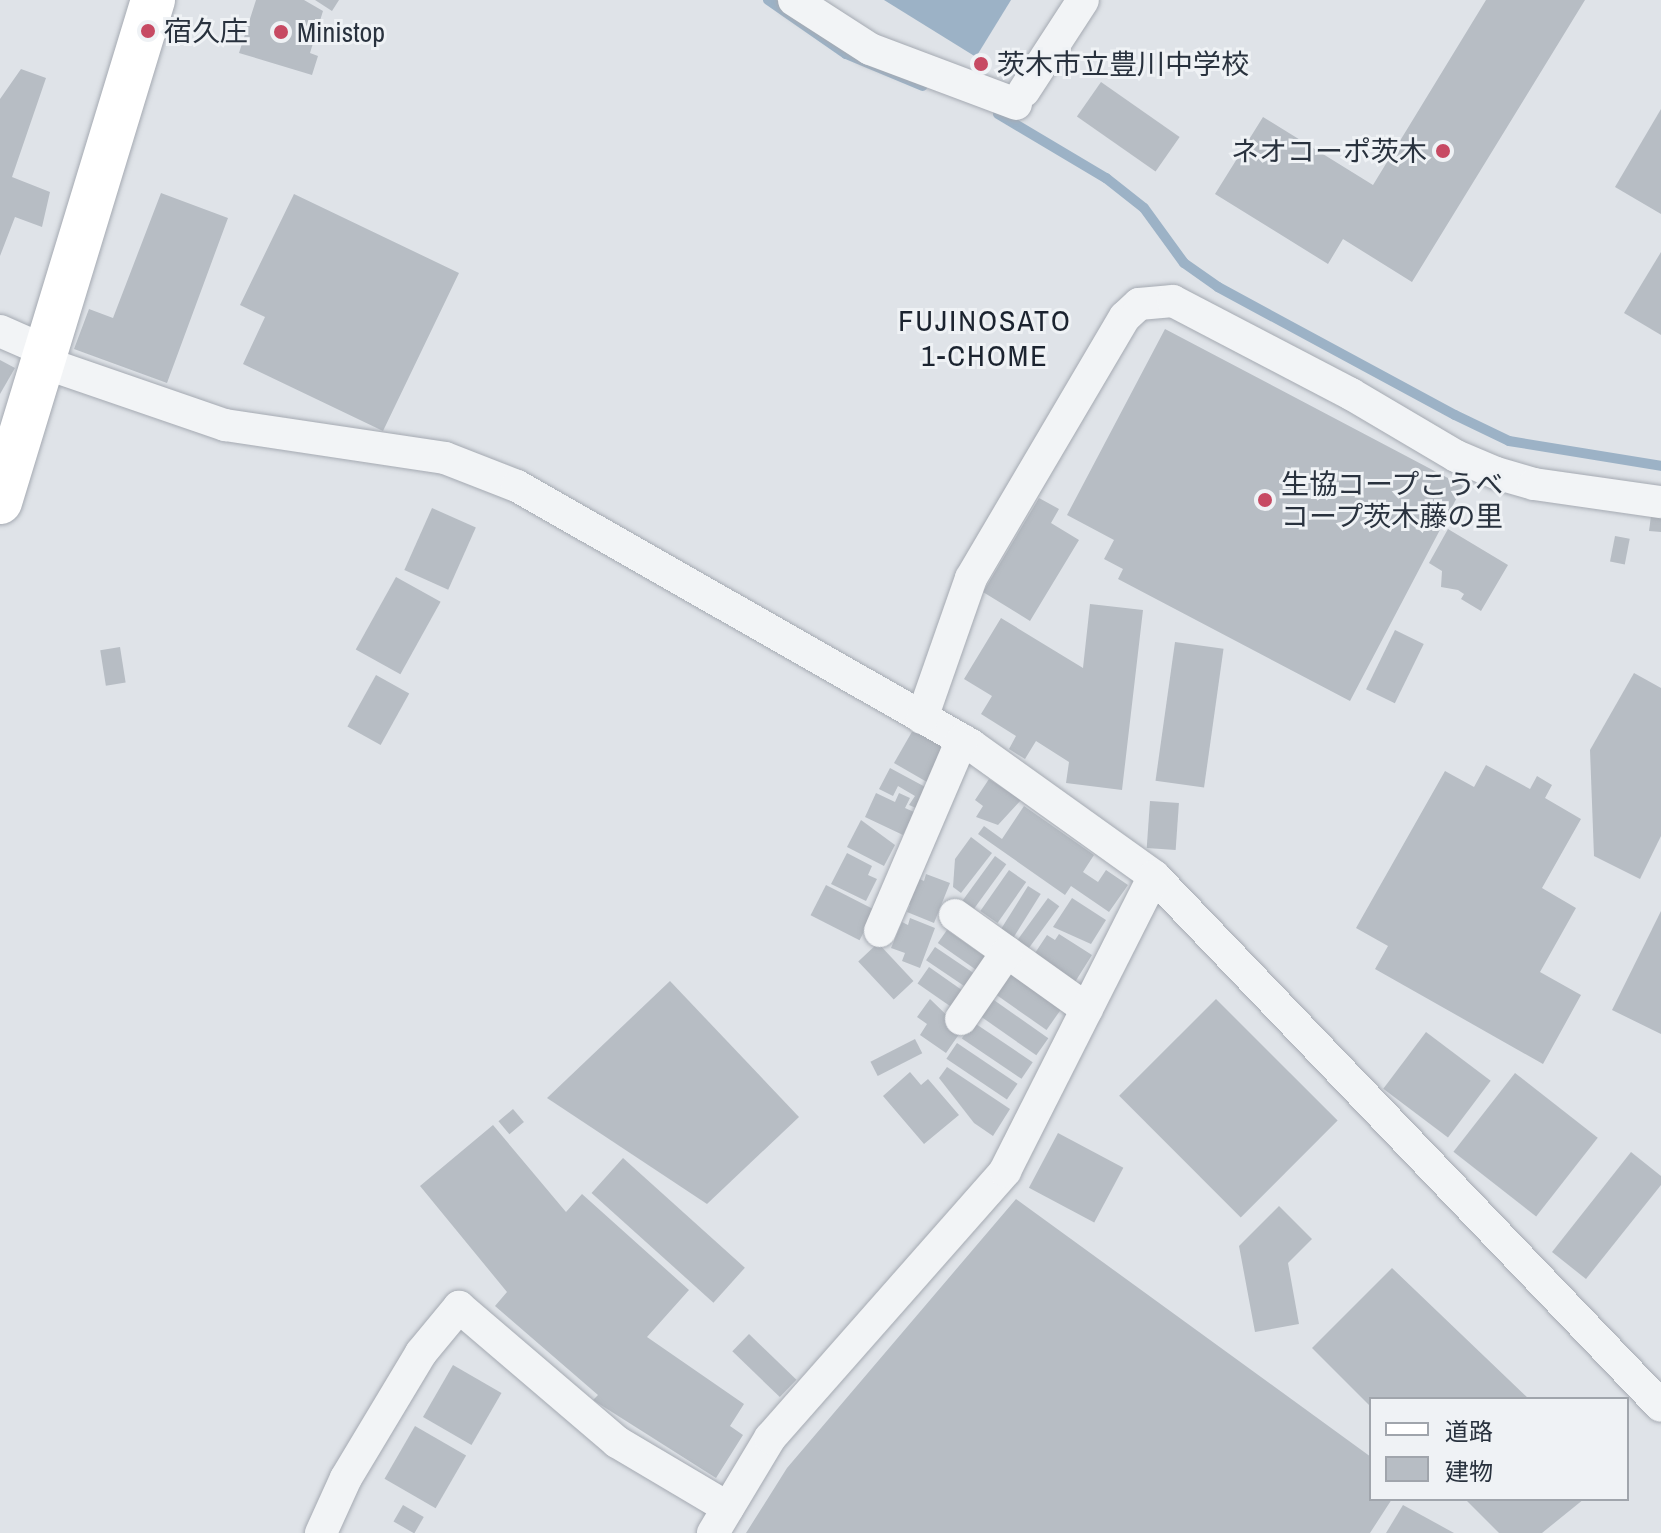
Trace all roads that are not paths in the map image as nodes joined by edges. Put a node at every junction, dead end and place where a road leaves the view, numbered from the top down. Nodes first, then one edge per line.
1 (153, 0) edge
2 (794, 0) edge
3 (1083, 0) edge
4 (0, 331) edge
5 (41, 356) junction
6 (0, 502) edge
7 (1661, 502) edge
8 (922, 718) junction
9 (962, 740) junction
10 (1154, 876) junction
11 (955, 915) dead end
12 (880, 931) dead end
13 (1007, 952) junction
14 (1087, 1009) junction
15 (961, 1019) dead end
16 (1661, 1406) edge
17 (720, 1520) edge
18 (321, 1533) edge

1 - 5 street
2 - 3 street
4 - 5 street
5 - 6 street
5 - 8 street
7 - 8 street
8 - 9 street
9 - 10 street
9 - 12 street
10 - 14 street
10 - 16 street
11 - 13 street
13 - 14 street
13 - 15 street
14 - 17 street
17 - 18 street

